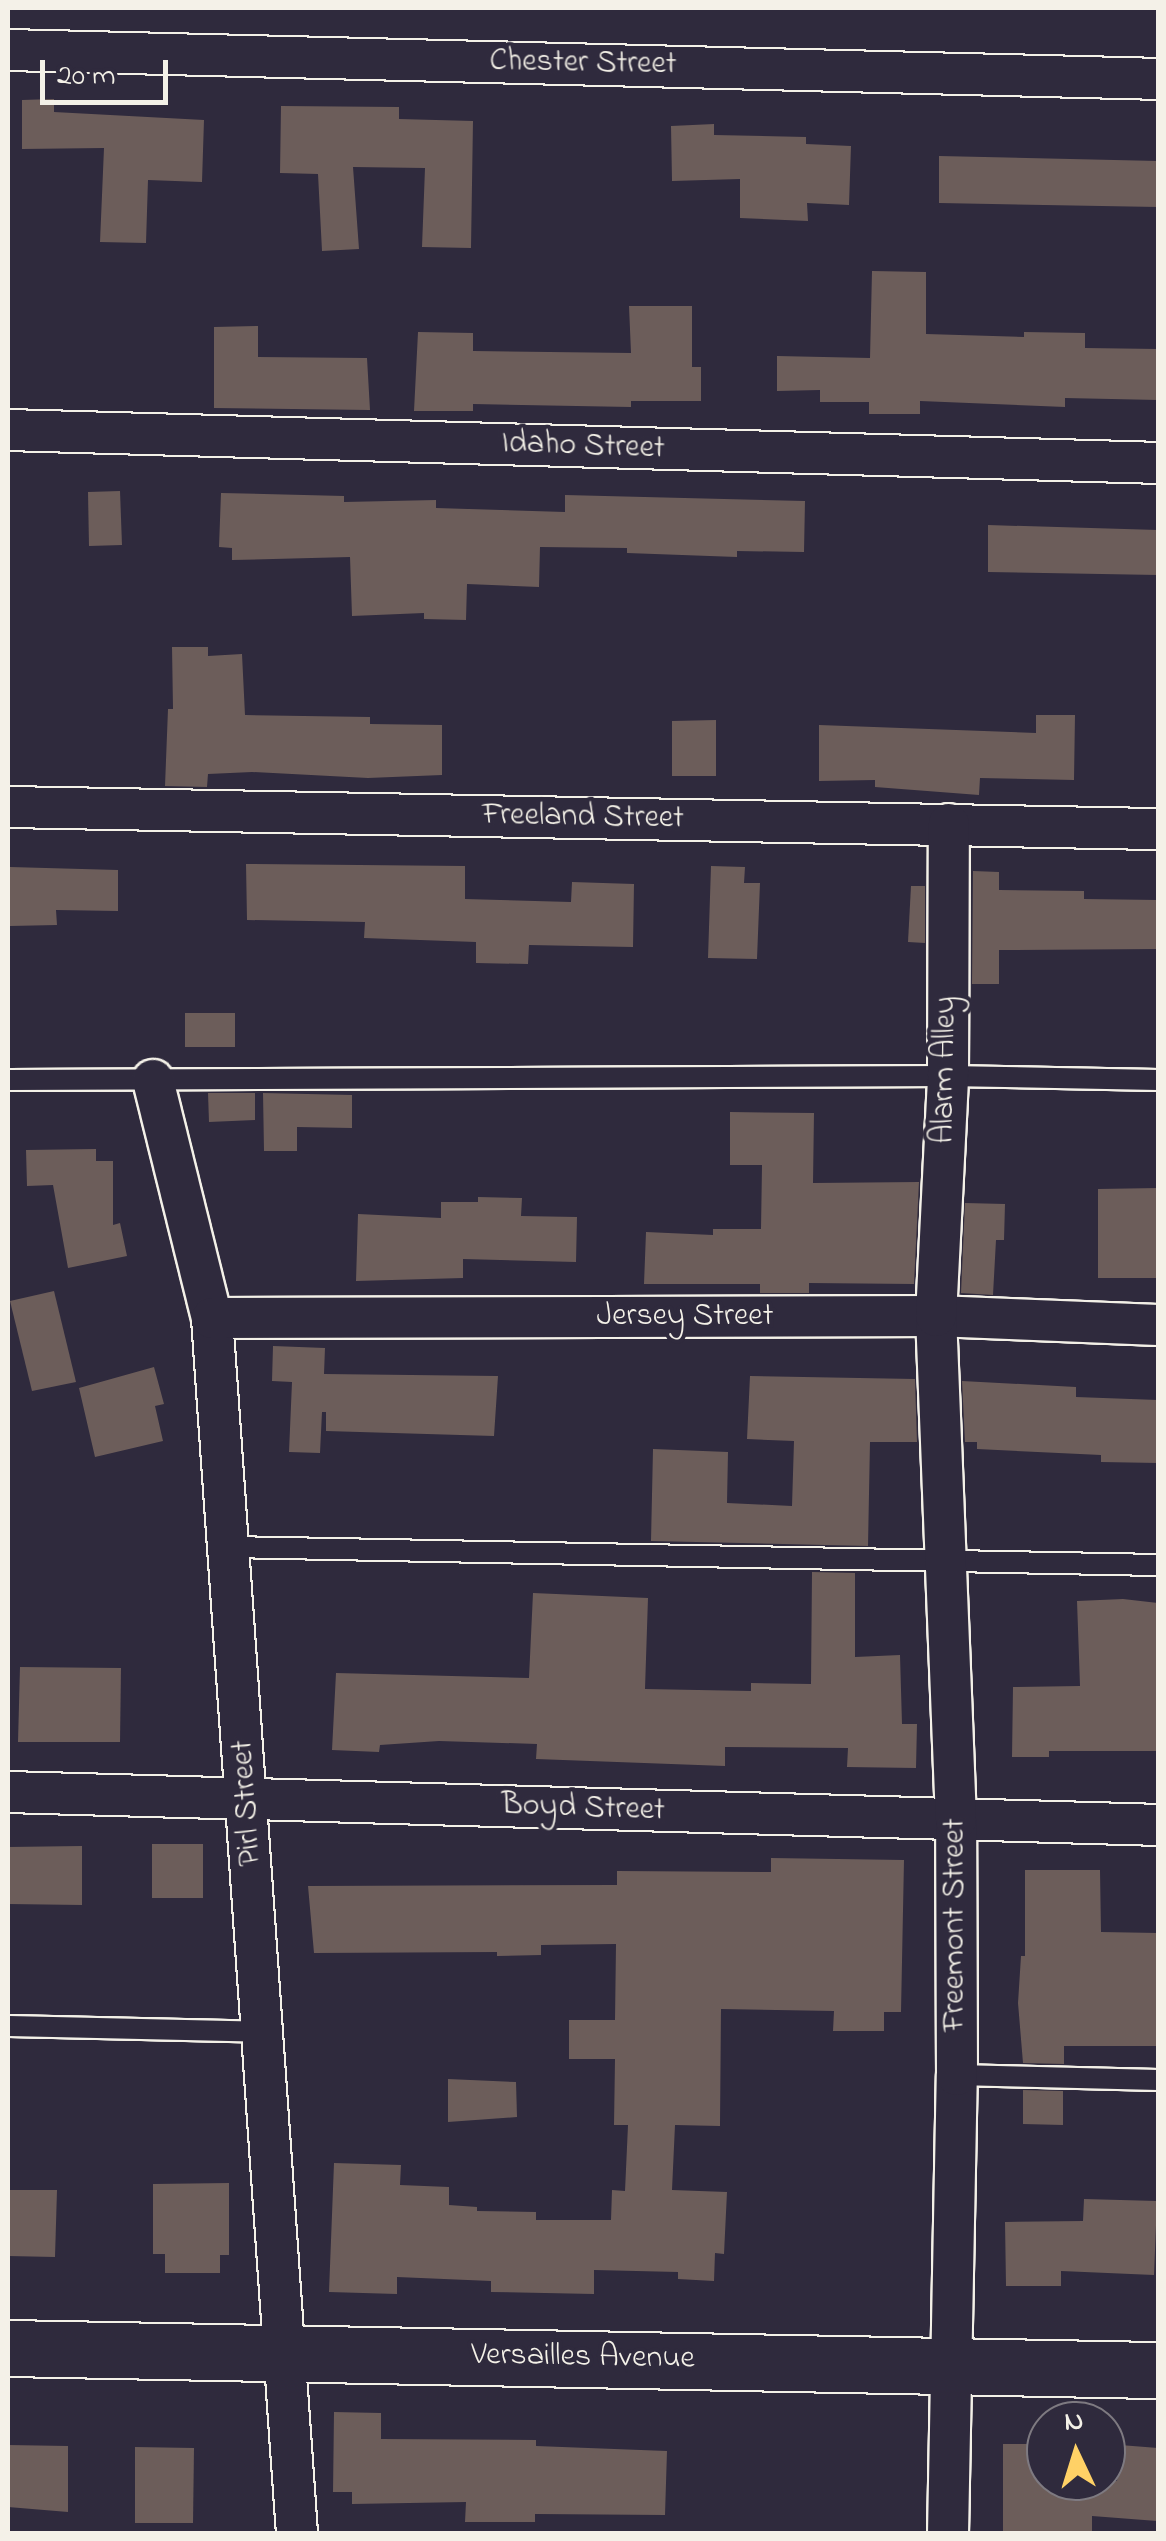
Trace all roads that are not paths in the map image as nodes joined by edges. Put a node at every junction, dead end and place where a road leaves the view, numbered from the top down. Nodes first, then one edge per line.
1 (8, 50) edge
2 (1158, 79) edge
3 (8, 430) edge
4 (1158, 464) edge
5 (8, 807) edge
6 (949, 824) junction
7 (1158, 829) edge
8 (948, 1076) junction
9 (8, 1080) edge
10 (152, 1080) junction
11 (1158, 1080) edge
12 (936, 1316) junction
13 (212, 1318) junction
14 (1158, 1325) edge
15 (229, 1547) junction
16 (946, 1562) junction
17 (1158, 1566) edge
18 (8, 1792) edge
19 (248, 1799) junction
20 (956, 1820) junction
21 (1158, 1826) edge
22 (8, 2026) edge
23 (263, 2032) junction
24 (957, 2076) junction
25 (1158, 2080) edge
26 (8, 2348) edge
27 (282, 2351) junction
28 (952, 2366) junction
29 (1158, 2370) edge
30 (297, 2534) edge
31 (948, 2534) edge

1 - 2 street, Chester Street
3 - 4 street, Idaho Street
5 - 6 street, Freeland Street
6 - 7 street, Freeland Street
6 - 8 street, Alarm Alley
8 - 10 lane
8 - 11 lane
8 - 12 street, Alarm Alley
9 - 10 lane
10 - 13 street, Pirl Street
12 - 13 street, Jersey Street
12 - 14 street, Jersey Street
12 - 16 street, Freemont Street
13 - 15 street, Pirl Street
15 - 16 lane
15 - 19 street, Pirl Street
16 - 17 lane
16 - 20 street, Freemont Street
18 - 19 street, Boyd Street
19 - 20 street, Boyd Street
19 - 23 street, Pirl Street
20 - 21 street, Boyd Street
20 - 24 street, Freemont Street
22 - 23 lane
23 - 27 street, Pirl Street
24 - 25 lane
24 - 28 street, Freemont Street
26 - 27 street, Versailles Avenue
27 - 28 street, Versailles Avenue
27 - 30 street, Pirl Street
28 - 29 street, Versailles Avenue
28 - 31 street, Freemont Street

